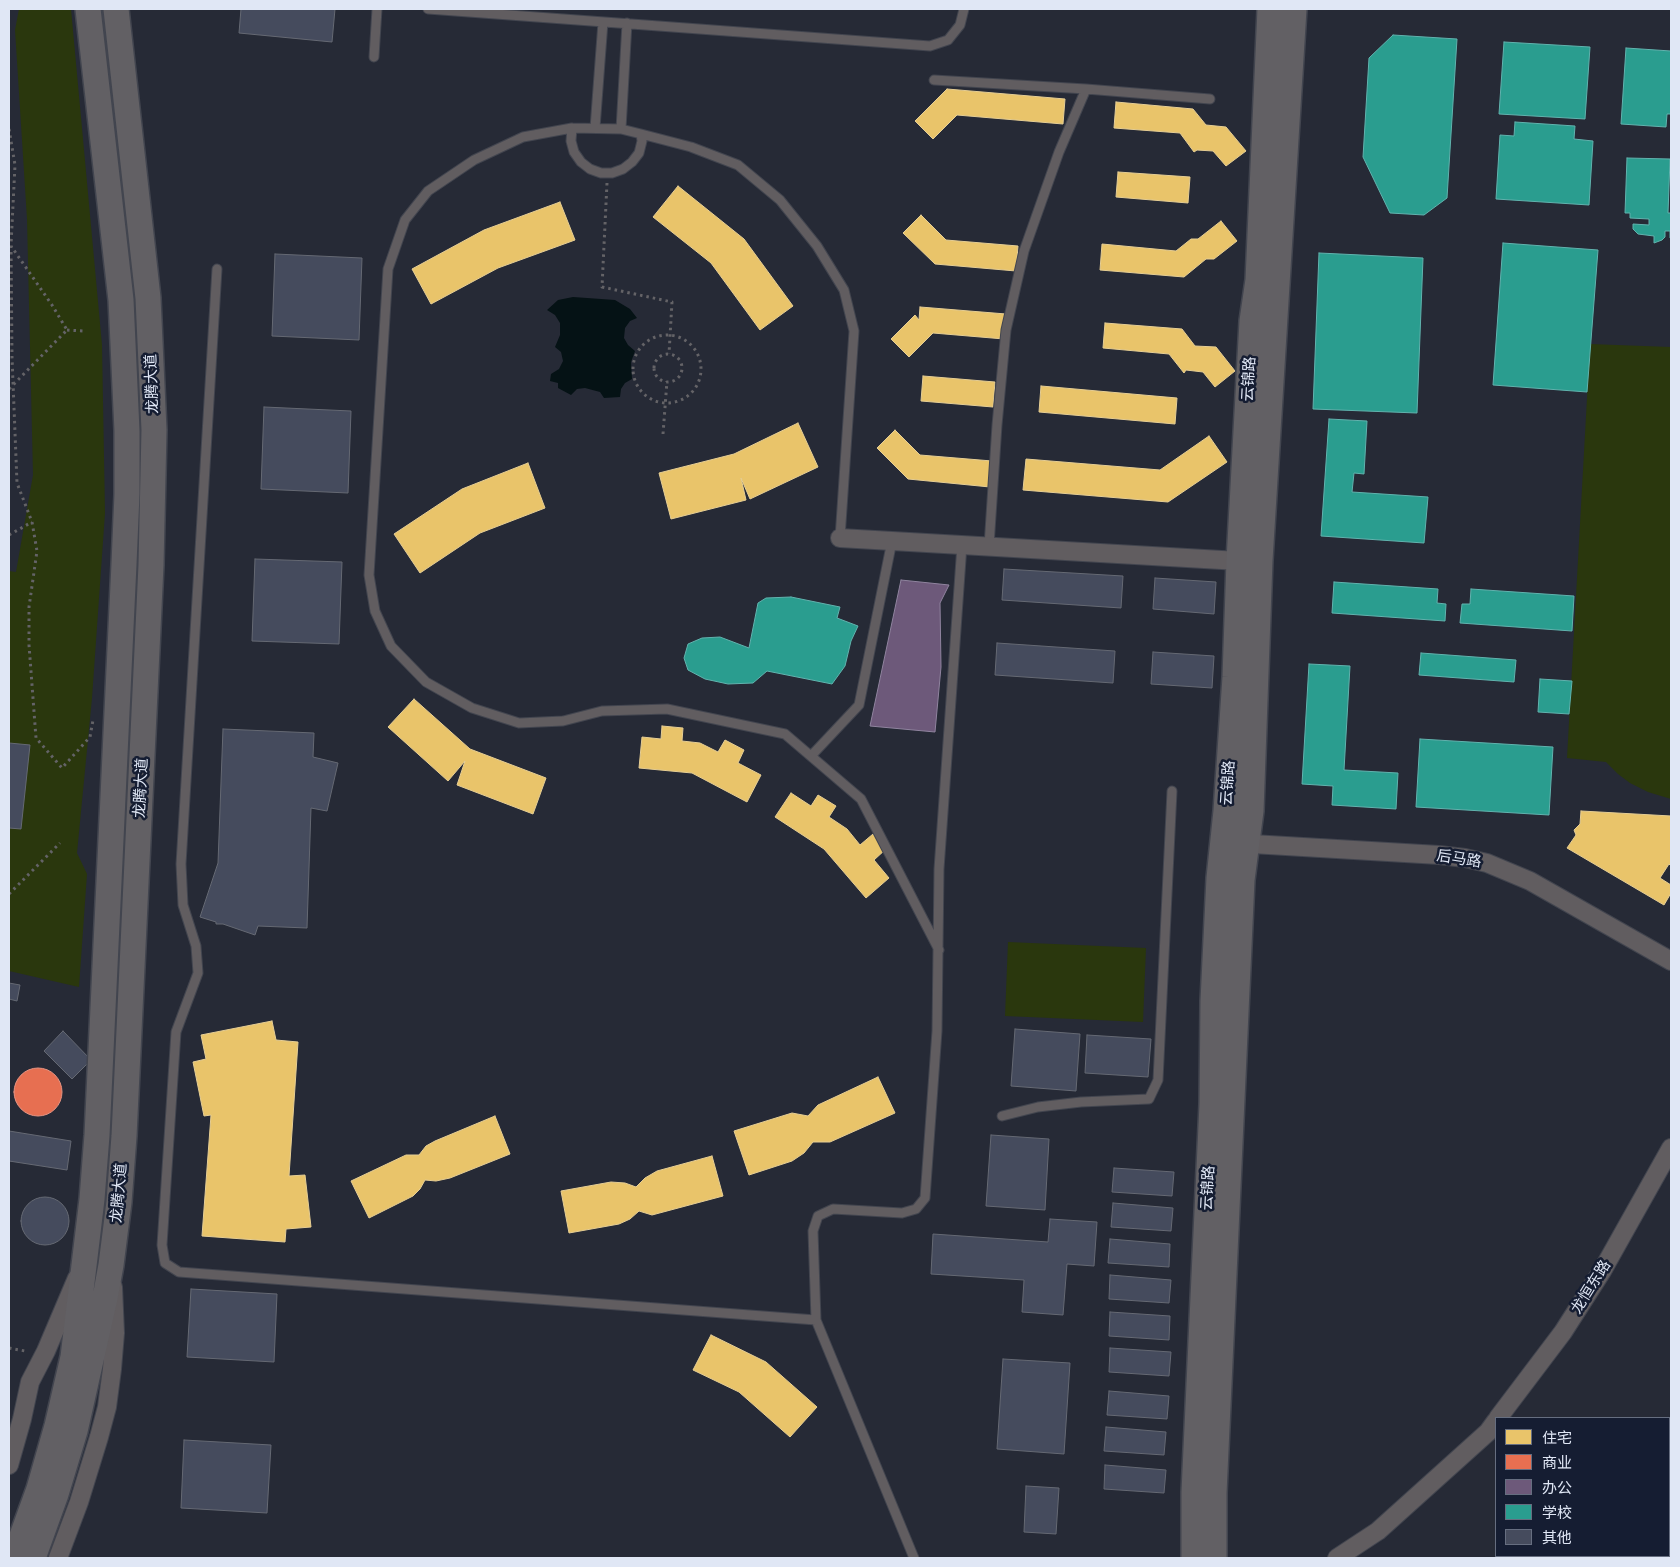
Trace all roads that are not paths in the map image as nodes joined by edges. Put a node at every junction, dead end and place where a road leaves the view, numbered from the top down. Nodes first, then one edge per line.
1 (88, 9) edge
2 (116, 9) edge
3 (377, 9) edge
4 (428, 9) edge
5 (964, 9) edge
6 (1270, 9) edge
7 (1294, 9) edge
8 (603, 22) junction
9 (627, 23) junction
10 (374, 57) dead end
11 (934, 80) dead end
12 (1086, 89) junction
13 (1210, 99) dead end
14 (572, 128) junction
15 (595, 128) junction
16 (620, 129) junction
17 (641, 134) junction
18 (217, 269) dead end
19 (840, 538) joint
20 (892, 541) junction
21 (962, 545) junction
22 (989, 546) junction
23 (1239, 560) junction
24 (811, 756) junction
25 (1172, 791) dead end
26 (1235, 843) junction
27 (939, 950) junction
28 (1671, 961) edge
29 (1002, 1116) dead end
30 (1671, 1148) edge
31 (85, 1262) junction
32 (111, 1266) junction
33 (816, 1320) junction
34 (1499, 1417) edge
35 (1495, 1423) edge
36 (66, 1429) junction
37 (9, 1465) edge
38 (14, 1558) edge
39 (33, 1558) edge
40 (58, 1558) edge
41 (914, 1558) edge
42 (1194, 1558) edge
43 (1214, 1558) edge
44 (1337, 1558) edge

1 - 31 main road, 龙腾大道
2 - 32 main road, 龙腾大道
3 - 10 lane
4 - 8 lane
5 - 9 lane
6 - 23 main road, 云锦路
7 - 26 main road, 云锦路
8 - 9 lane
8 - 15 lane
9 - 16 lane
11 - 12 lane
12 - 13 lane
12 - 22 lane
14 - 15 lane
14 - 17 lane
14 - 24 lane
15 - 16 lane
16 - 17 lane
17 - 19 lane
18 - 33 lane
19 - 20 street
20 - 21 street
20 - 24 lane
21 - 22 street
21 - 27 lane
22 - 23 street
23 - 26 main road, 云锦路
24 - 27 lane
25 - 29 lane
26 - 28 street, 后马路
26 - 42 main road, 云锦路
26 - 43 main road, 云锦路
27 - 33 lane
30 - 34 street, 龙恒东路
31 - 36 main road, 龙腾大道
31 - 37 street
32 - 36 main road, 龙腾大道
32 - 40 street
33 - 41 lane
35 - 44 street, 龙恒东路
36 - 38 main road, 龙腾大道
36 - 39 main road, 龙腾大道

